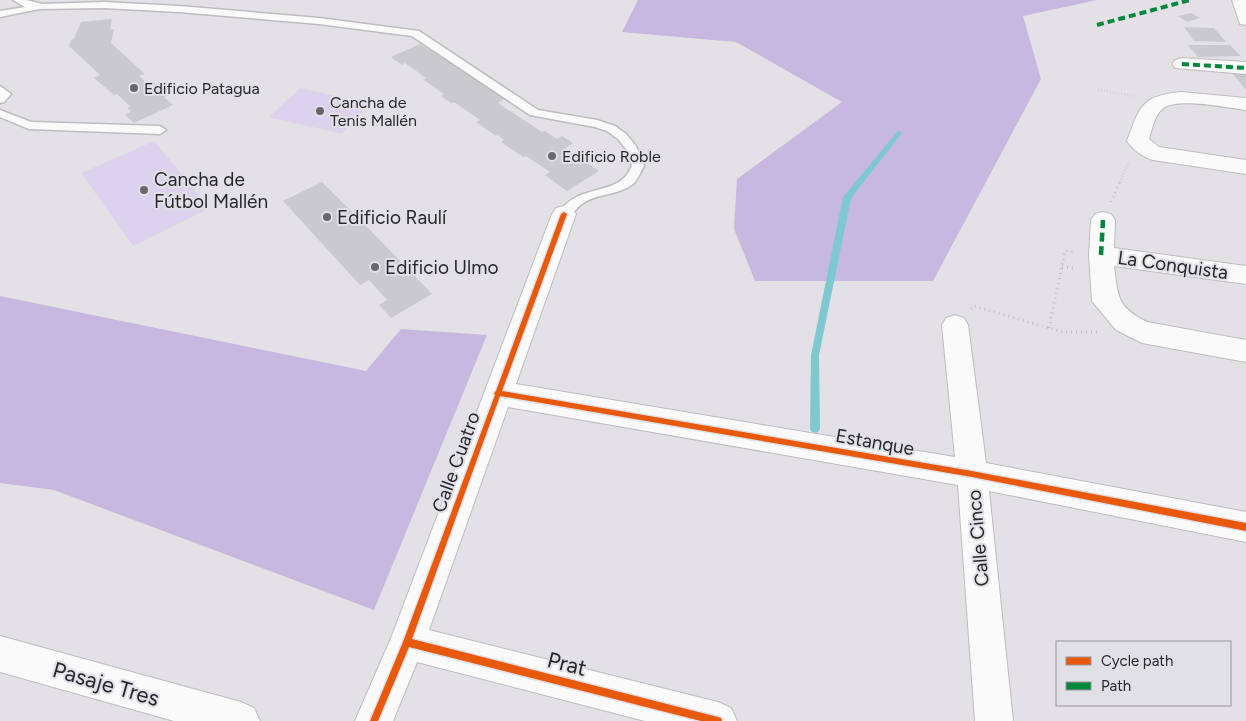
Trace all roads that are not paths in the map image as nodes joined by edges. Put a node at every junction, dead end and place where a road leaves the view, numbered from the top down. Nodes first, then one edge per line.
1 (1241, 0) edge
2 (18, 1) edge
3 (43, 7) junction
4 (0, 12) edge
5 (1246, 20) edge
6 (1182, 64) dead end
7 (1246, 68) edge
8 (0, 89) edge
9 (0, 100) edge
10 (1246, 104) edge
11 (0, 113) edge
12 (160, 130) dead end
13 (1246, 167) edge
14 (564, 214) joint
15 (1103, 220) road end
16 (1101, 255) junction
17 (1246, 275) edge
18 (955, 325) road end
19 (1246, 351) edge
20 (497, 393) junction
21 (972, 474) junction
22 (1246, 527) edge
23 (407, 642) junction
24 (0, 654) edge
25 (241, 721) edge
26 (374, 721) edge
27 (718, 721) edge
28 (994, 721) edge

1 - 5 street
2 - 3 lane
2 - 4 lane
3 - 4 lane
3 - 14 lane
6 - 7 street
8 - 9 lane
10 - 13 street
11 - 12 lane
14 - 20 street, Calle Cuatro
15 - 16 street
16 - 17 street, La Conquista
16 - 19 street
18 - 21 street, Calle Cinco
20 - 21 street, Estanque
20 - 23 street, Calle Cuatro
21 - 22 street, Estanque
21 - 28 street, Calle Cinco
23 - 26 street, Calle Cuatro
23 - 27 street, Prat
24 - 25 street, Pasaje Tres

